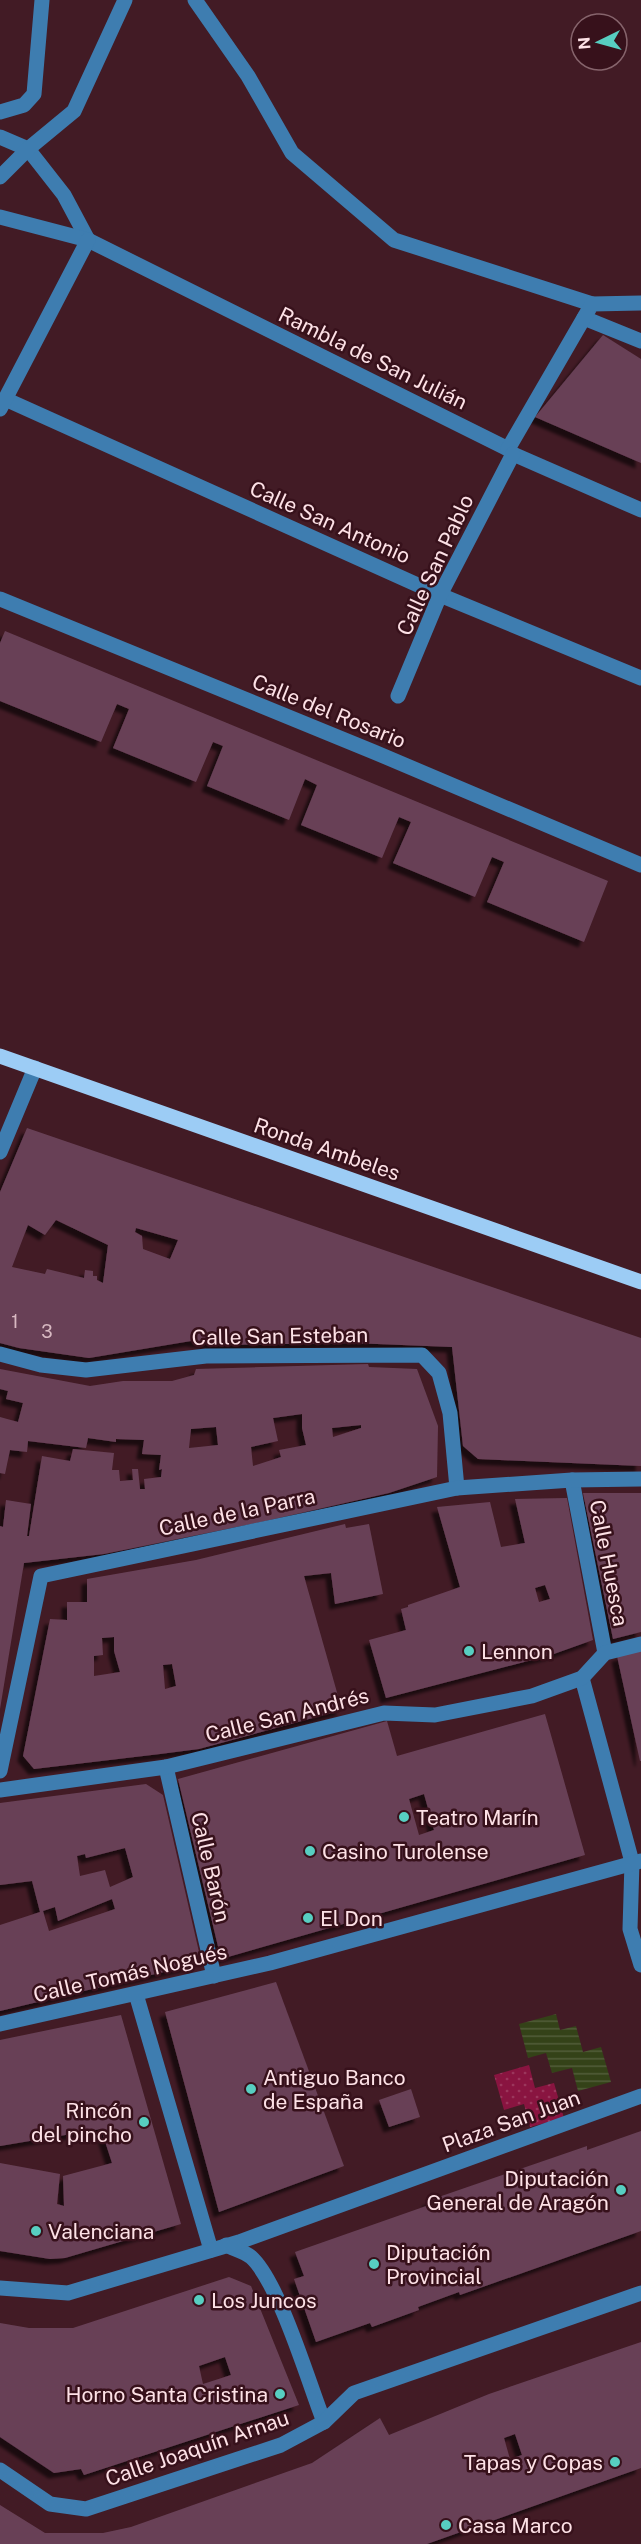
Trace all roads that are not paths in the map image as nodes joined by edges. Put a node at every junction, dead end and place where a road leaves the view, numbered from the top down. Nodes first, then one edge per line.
1 (42, 0) edge
2 (125, 0) edge
3 (195, 0) edge
4 (0, 112) edge
5 (0, 137) edge
6 (28, 149) junction
7 (0, 177) edge
8 (0, 217) edge
9 (88, 240) junction
10 (641, 303) edge
11 (592, 304) junction
12 (584, 318) junction
13 (641, 341) edge
14 (2, 404) edge
15 (510, 451) junction
16 (641, 510) edge
17 (441, 595) junction
18 (0, 598) edge
19 (641, 678) edge
20 (398, 696) dead end
21 (641, 865) edge
22 (0, 1056) edge
23 (35, 1068) junction
24 (0, 1152) edge
25 (641, 1282) edge
26 (0, 1354) edge
27 (641, 1479) edge
28 (572, 1480) junction
29 (457, 1488) junction
30 (641, 1644) edge
31 (605, 1653) junction
32 (582, 1678) junction
33 (166, 1767) junction
34 (0, 1771) edge
35 (0, 1790) edge
36 (636, 1862) edge
37 (641, 1965) edge
38 (214, 1976) junction
39 (136, 1994) junction
40 (0, 2024) edge
41 (641, 2096) edge
42 (226, 2245) junction
43 (211, 2250) junction
44 (0, 2288) edge
45 (641, 2293) edge
46 (324, 2422) junction
47 (0, 2470) edge

1 - 4 street
2 - 6 street
3 - 11 street
5 - 6 street
6 - 7 street
6 - 9 street
8 - 9 street, Rambla de San Julián
9 - 14 street
9 - 15 street, Rambla de San Julián
10 - 11 street
11 - 12 street, Calle San Pablo
12 - 13 street
12 - 15 street, Calle San Pablo
14 - 17 street, Calle San Antonio
15 - 16 street, Rambla de San Julián
15 - 17 street, Calle San Pablo
17 - 19 street, Calle San Antonio
17 - 20 street, Calle San Pablo
18 - 21 street, Calle del Rosario
22 - 23 main road, Ronda Ambeles
23 - 24 street
23 - 25 main road, Ronda Ambeles
26 - 29 street, Calle San Esteban
27 - 28 street, Calle de la Parra
28 - 29 street, Calle de la Parra
28 - 31 street, Calle Huesca
29 - 34 street, Calle de la Parra
30 - 31 street
31 - 32 street
32 - 33 street, Calle San Andrés
32 - 36 street
33 - 35 street, Calle San Andrés
33 - 38 street, Calle Barón
36 - 37 street
36 - 38 street, Calle Tomás Nogués
38 - 39 street, Calle Tomás Nogués
39 - 40 street, Calle Tomás Nogués
39 - 43 street
41 - 42 street, Plaza San Juan
42 - 43 street, Plaza San Juan
42 - 46 street
43 - 44 street, Plaza San Juan
45 - 46 street, Calle Joaquín Arnau
46 - 47 street, Calle Joaquín Arnau

